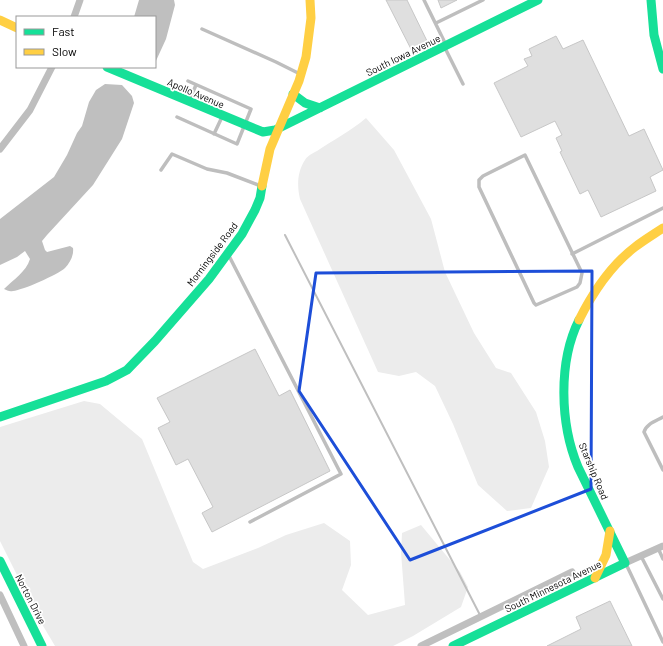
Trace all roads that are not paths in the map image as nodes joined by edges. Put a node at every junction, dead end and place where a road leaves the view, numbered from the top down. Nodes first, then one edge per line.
1 (80, 0) edge
2 (310, 0) edge
3 (424, 0) edge
4 (483, 0) edge
5 (538, 0) edge
6 (651, 0) edge
7 (74, 16) edge
8 (0, 20) edge
9 (436, 23) junction
10 (16, 28) edge
11 (202, 29) dead end
12 (446, 46) junction
13 (51, 68) edge
14 (109, 68) edge
15 (663, 69) edge
16 (301, 75) junction
17 (188, 82) dead end
18 (463, 84) dead end
19 (196, 85) junction
20 (293, 94) junction
21 (189, 102) junction
22 (320, 108) junction
23 (222, 116) junction
24 (177, 117) dead end
25 (245, 125) junction
26 (278, 128) junction
27 (214, 134) junction
28 (0, 149) edge
29 (161, 170) dead end
30 (262, 187) junction
31 (663, 208) edge
32 (663, 228) edge
33 (228, 253) junction
34 (572, 254) junction
35 (0, 417) edge
36 (663, 417) edge
37 (663, 470) edge
38 (250, 522) dead end
39 (610, 531) junction
40 (660, 547) edge
41 (641, 556) junction
42 (663, 559) edge
43 (0, 561) edge
44 (625, 563) junction
45 (595, 578) junction
46 (663, 600) edge
47 (663, 642) edge
48 (42, 646) edge
49 (453, 646) edge

1 - 7 street
2 - 16 street, Morningside Road
3 - 9 lane
4 - 9 lane
5 - 12 street, South Iowa Avenue
6 - 15 street
8 - 10 street
9 - 12 lane
11 - 16 lane
12 - 18 lane
12 - 22 street, South Iowa Avenue
13 - 28 street
14 - 21 street, Apollo Avenue
16 - 20 street, Morningside Road
17 - 19 lane
19 - 21 lane
19 - 25 lane
20 - 22 street
20 - 26 street, Morningside Road
21 - 23 street, Apollo Avenue
22 - 26 street, South Iowa Avenue
23 - 25 street, Apollo Avenue
23 - 27 lane
24 - 27 lane
25 - 26 street, Apollo Avenue
25 - 27 lane
26 - 30 street, Morningside Road
29 - 30 lane
30 - 33 street, Morningside Road
31 - 34 lane
32 - 39 street, Starship Road
33 - 35 street, Morningside Road
33 - 38 lane
34 - 34 lane
36 - 37 lane
39 - 44 street, Starship Road
39 - 45 street
40 - 41 street, South Minnesota Avenue
40 - 42 lane
41 - 44 street, South Minnesota Avenue
41 - 46 lane
43 - 48 street, Norton Drive
44 - 45 street, South Minnesota Avenue
44 - 47 lane
45 - 49 street, South Minnesota Avenue

